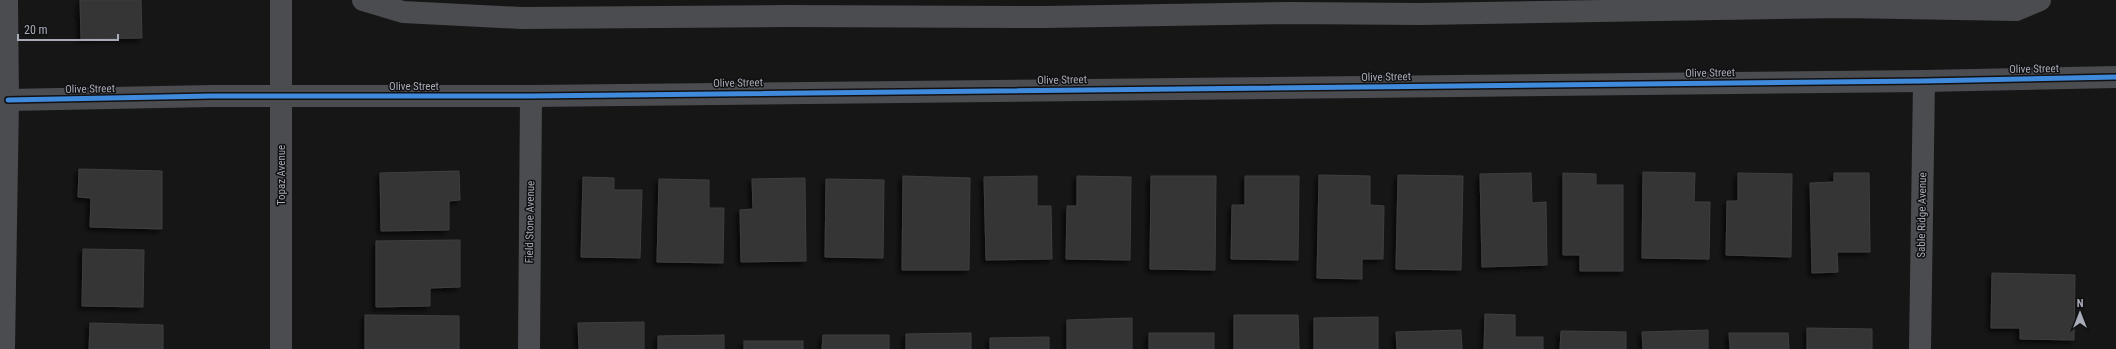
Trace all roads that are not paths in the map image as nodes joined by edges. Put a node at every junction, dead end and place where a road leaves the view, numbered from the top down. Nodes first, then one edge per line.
1 (7, 0) edge
2 (281, 0) edge
3 (364, 0) edge
4 (2040, 0) edge
5 (1843, 4) edge
6 (1286, 6) edge
7 (1576, 6) edge
8 (1421, 7) edge
9 (786, 8) edge
10 (1045, 8) edge
11 (521, 9) edge
12 (2116, 77) edge
13 (1924, 81) junction
14 (531, 96) junction
15 (281, 97) junction
16 (8, 100) junction
17 (4, 349) edge
18 (281, 349) edge
19 (529, 349) edge
20 (1920, 349) edge

1 - 16 street
2 - 15 street, Topaz Avenue
3 - 11 street
4 - 5 street
5 - 7 street
6 - 8 street
6 - 10 street
7 - 8 street
9 - 10 street
9 - 11 street
12 - 13 street, Olive Street
13 - 14 street, Olive Street
13 - 20 street, Sable Ridge Avenue
14 - 15 street, Olive Street
14 - 19 street, Field Stone Avenue
15 - 16 street, Olive Street
15 - 18 street, Topaz Avenue
16 - 17 street

